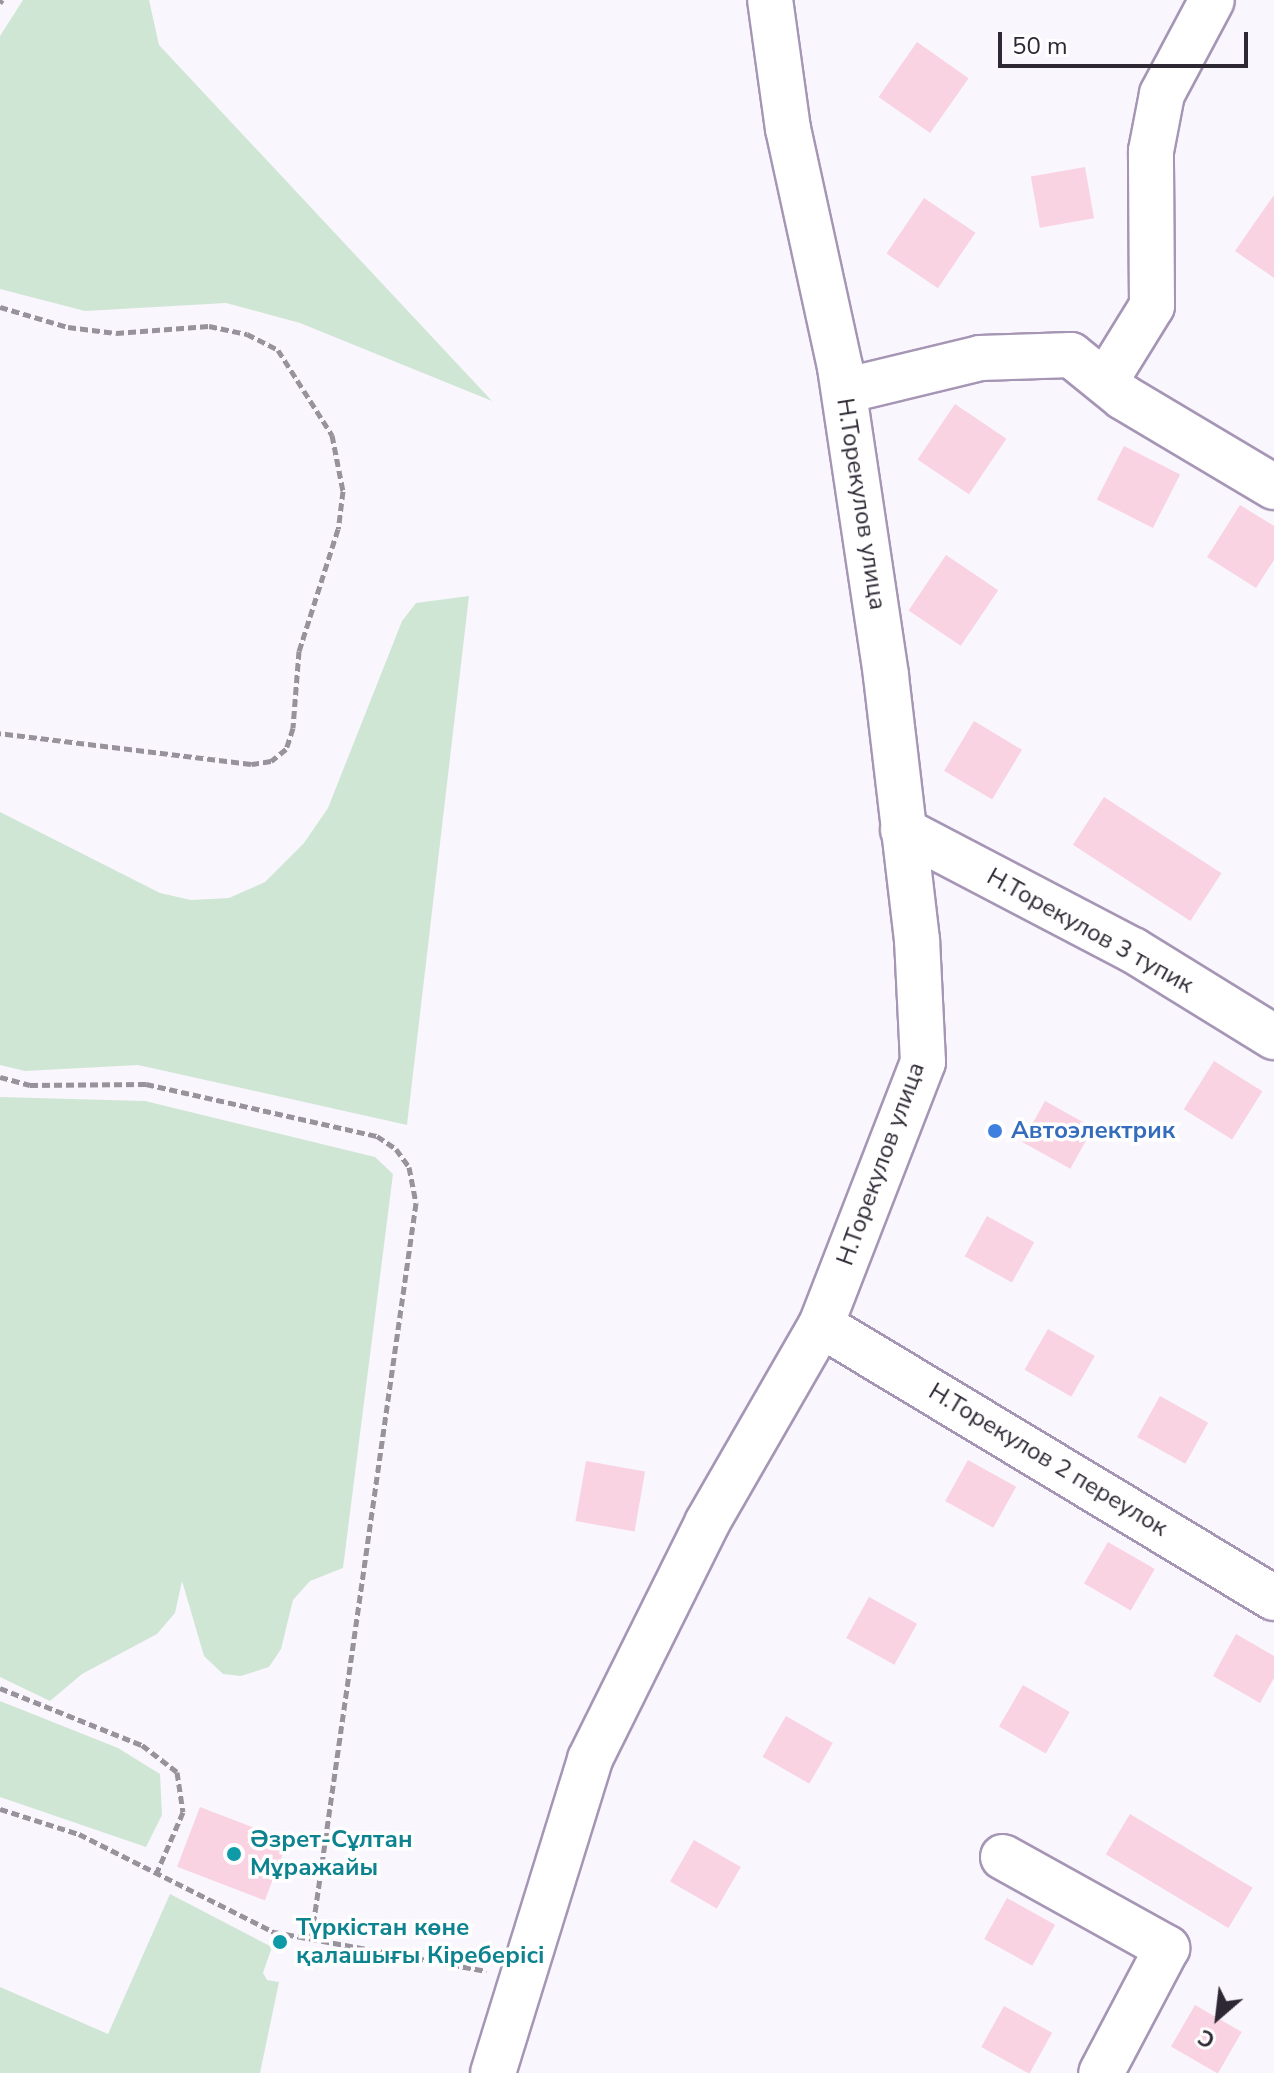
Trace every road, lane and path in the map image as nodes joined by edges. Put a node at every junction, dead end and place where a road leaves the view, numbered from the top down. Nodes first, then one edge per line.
1 (770, 0) edge
2 (1212, 0) edge
3 (0, 307) edge
4 (1105, 382) junction
5 (844, 391) junction
6 (1274, 487) edge
7 (0, 733) edge
8 (903, 830) junction
9 (1274, 1037) edge
10 (0, 1077) edge
11 (821, 1325) junction
12 (1274, 1598) edge
13 (0, 1688) edge
14 (0, 1809) edge
15 (1003, 1857) dead end
16 (157, 1872) junction
17 (311, 1941) junction
18 (522, 1977) junction
19 (493, 2073) edge
20 (1101, 2073) edge

1 - 5 street, Н.Торекулов улица
2 - 4 street
3 - 7 path
4 - 5 street
4 - 6 street
5 - 8 street, Н.Торекулов улица
8 - 9 street, Н.Торекулов 3 тупик
8 - 11 street, Н.Торекулов улица
10 - 17 path
11 - 12 street, Н.Торекулов 2 переулок
11 - 18 street, Н.Торекулов улица
13 - 16 path
14 - 16 path
15 - 20 street
16 - 17 path
17 - 18 path
18 - 19 street, Н.Торекулов улица

